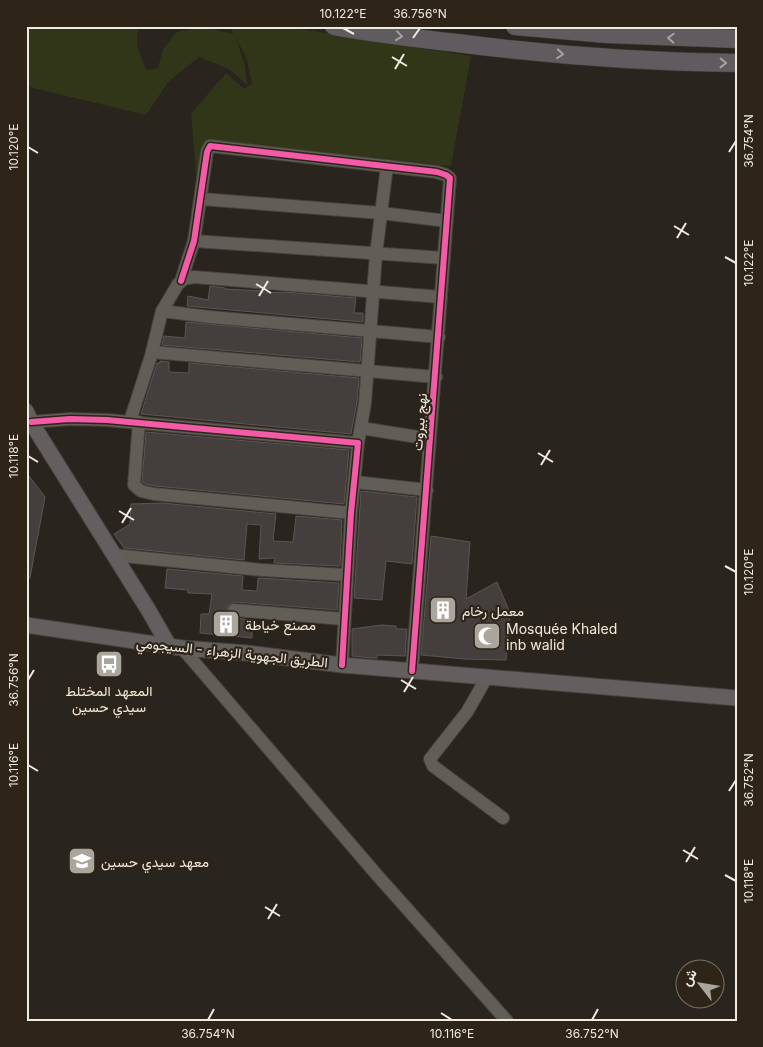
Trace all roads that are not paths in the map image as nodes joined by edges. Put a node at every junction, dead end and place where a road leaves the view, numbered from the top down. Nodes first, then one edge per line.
1 (334, 26) edge
2 (515, 26) edge
3 (737, 39) edge
4 (737, 63) edge
5 (387, 166) junction
6 (201, 200) junction
7 (381, 214) junction
8 (447, 221) junction
9 (194, 241) junction
10 (376, 254) junction
11 (444, 258) junction
12 (181, 281) junction
13 (374, 293) junction
14 (441, 297) junction
15 (162, 311) junction
16 (371, 330) junction
17 (439, 337) junction
18 (152, 352) junction
19 (368, 370) junction
20 (436, 377) junction
21 (29, 416) edge
22 (134, 422) junction
23 (361, 428) junction
24 (430, 439) junction
25 (358, 442) junction
26 (355, 482) junction
27 (427, 490) junction
28 (351, 513) junction
29 (114, 555) junction
30 (347, 575) junction
31 (234, 610) dead end
32 (344, 618) junction
33 (26, 625) edge
34 (176, 647) junction
35 (342, 665) junction
36 (412, 670) junction
37 (488, 678) junction
38 (737, 698) edge
39 (503, 818) dead end
40 (507, 1021) edge

1 -> 4 highway
3 -> 2 highway
5 - 6 street
5 - 7 street
5 - 8 street, نهج بيروت
6 - 7 street
6 - 9 street
7 - 8 street
7 - 10 street
8 - 11 street, نهج بيروت
9 - 10 street
9 - 12 street
10 - 11 street
10 - 13 street
11 - 14 street, نهج بيروت
12 - 13 street
12 - 15 street
13 - 14 street
13 - 16 street
14 - 17 street, نهج بيروت
15 - 16 street
15 - 18 street
16 - 17 street
16 - 19 street
17 - 20 street, نهج بيروت
18 - 19 street
18 - 22 street
19 - 20 street
19 - 23 street
20 - 24 street, نهج بيروت
21 - 22 street
21 - 29 main road
22 - 25 street
22 - 28 street
23 - 24 street
23 - 25 street
24 - 27 street, نهج بيروت
25 - 26 street
26 - 27 street
26 - 28 street
27 - 36 street, نهج بيروت
28 - 30 street
29 - 30 street
29 - 34 main road
30 - 32 street
31 - 32 street
32 - 35 street
33 - 34 main road, الطريق الجهوية الزهراء - السيجومي
34 - 35 main road, الطريق الجهوية الزهراء - السيجومي
34 - 40 street
35 - 36 main road, الطريق الجهوية الزهراء - السيجومي
36 - 37 main road, الطريق الجهوية الزهراء - السيجومي
37 - 38 main road, الطريق الجهوية الزهراء - السيجومي
37 - 39 street

